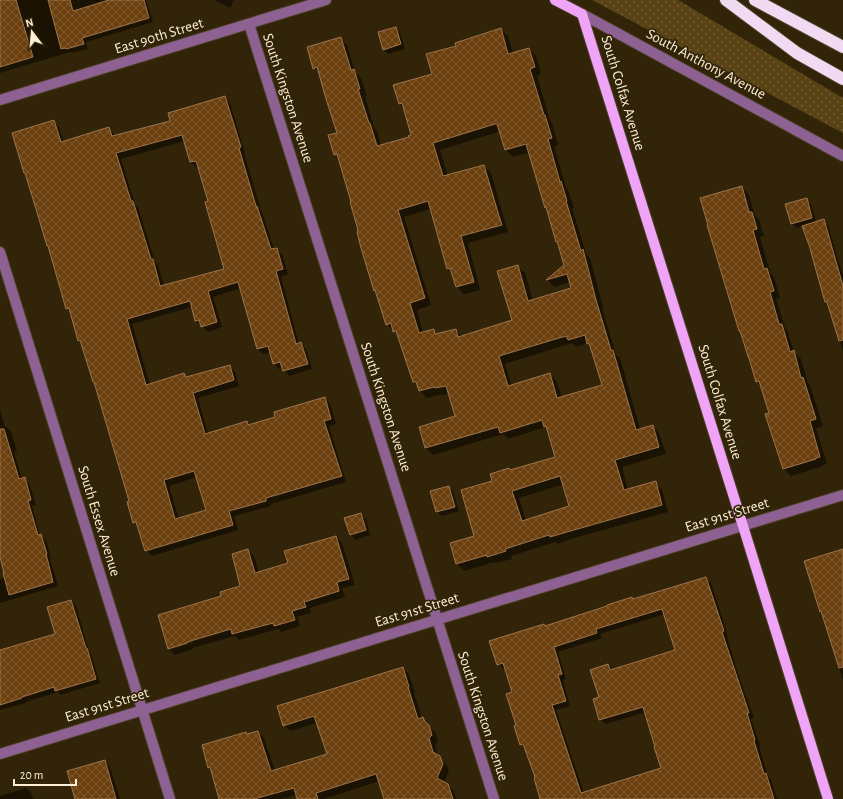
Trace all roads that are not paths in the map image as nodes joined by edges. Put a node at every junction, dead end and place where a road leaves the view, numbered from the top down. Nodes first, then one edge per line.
1 (326, 0) edge
2 (555, 0) edge
3 (726, 0) edge
4 (755, 0) edge
5 (582, 14) junction
6 (249, 24) junction
7 (843, 46) edge
8 (843, 79) edge
9 (0, 100) edge
10 (843, 156) edge
11 (0, 252) edge
12 (843, 496) edge
13 (743, 526) junction
14 (437, 620) junction
15 (142, 710) junction
16 (0, 754) edge
17 (170, 799) edge
18 (494, 799) edge
19 (828, 799) edge

1 - 6 street, East 90th Street
2 - 5 main road, South Anthony Avenue
3 - 8 highway
4 - 7 highway
5 - 10 street, South Anthony Avenue
5 - 13 main road, South Colfax Avenue
6 - 9 street, East 90th Street
6 - 14 street, South Kingston Avenue
11 - 15 street, South Essex Avenue
12 - 13 street, East 91st Street
13 - 14 street, East 91st Street
13 - 19 main road, South Colfax Avenue
14 - 15 street, East 91st Street
14 - 18 street, South Kingston Avenue
15 - 16 street, East 91st Street
15 - 17 street, South Essex Avenue

